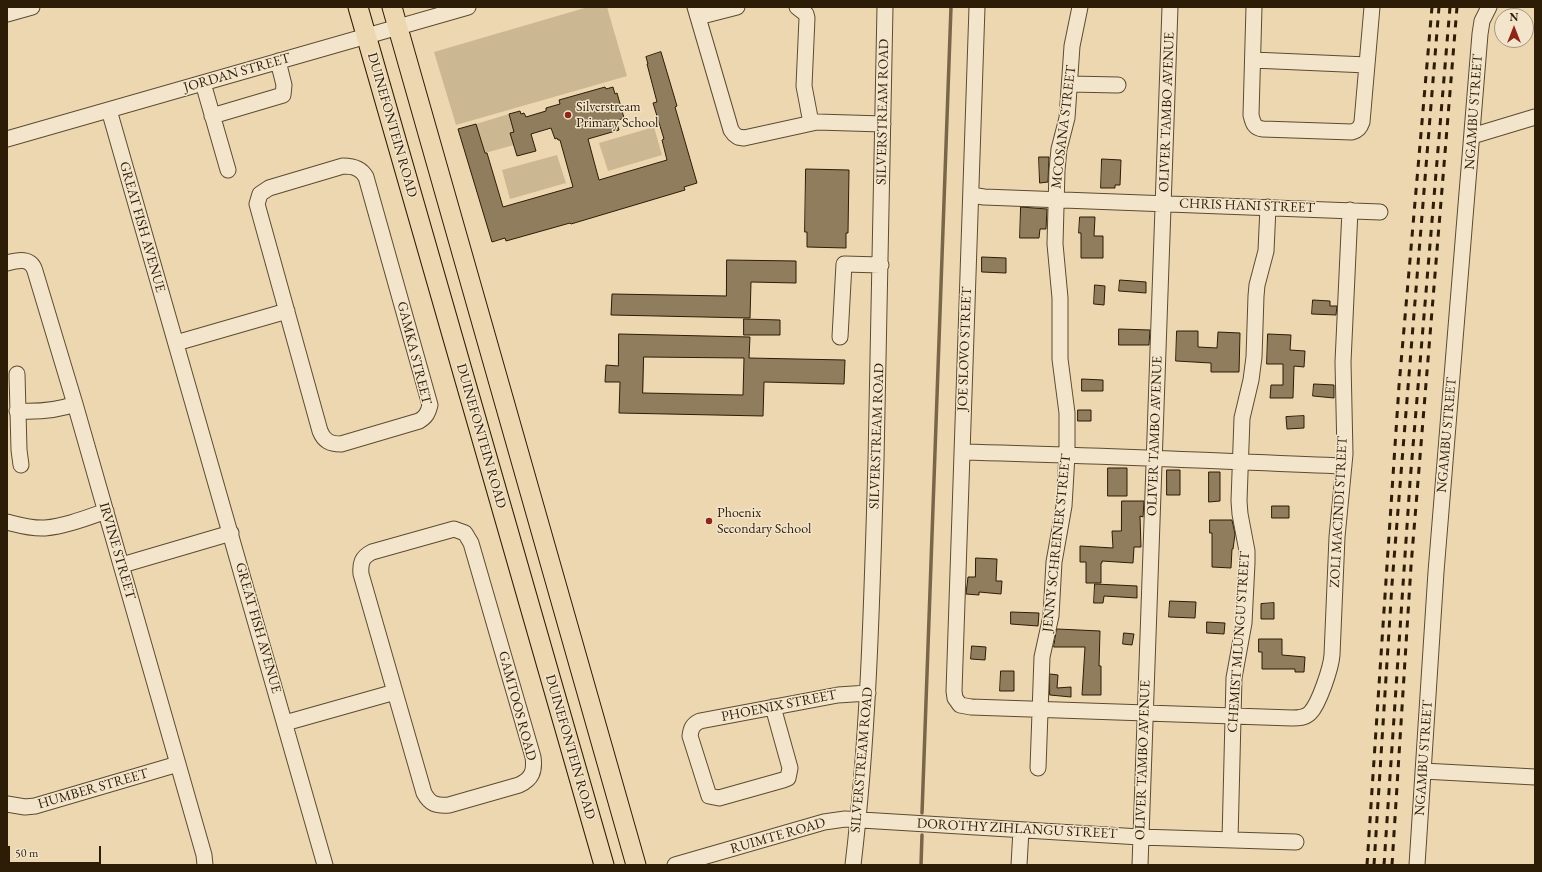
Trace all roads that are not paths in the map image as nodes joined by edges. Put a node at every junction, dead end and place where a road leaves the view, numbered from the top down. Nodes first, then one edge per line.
1 (32, 7) edge
2 (358, 7) edge
3 (392, 7) edge
4 (468, 7) edge
5 (737, 7) edge
6 (797, 7) edge
7 (885, 7) edge
8 (977, 7) edge
9 (1080, 7) edge
10 (1170, 7) edge
11 (1254, 7) edge
12 (1372, 7) edge
13 (1489, 7) edge
14 (697, 12) edge
15 (7, 14) edge
16 (398, 28) junction
17 (366, 36) junction
18 (1253, 60) junction
19 (278, 61) junction
20 (1367, 65) junction
21 (203, 83) junction
22 (1070, 84) junction
23 (1118, 85) dead end
24 (109, 110) junction
25 (212, 116) junction
26 (1535, 117) edge
27 (811, 123) junction
28 (883, 124) junction
29 (1472, 136) junction
30 (7, 139) edge
31 (228, 170) dead end
32 (971, 195) junction
33 (1056, 199) junction
34 (1163, 204) junction
35 (1268, 207) junction
36 (1350, 210) junction
37 (1380, 212) dead end
38 (7, 263) edge
39 (881, 265) junction
40 (287, 311) junction
41 (840, 337) dead end
42 (176, 343) junction
43 (17, 374) dead end
44 (75, 404) junction
45 (17, 411) junction
46 (13, 437) edge
47 (962, 452) junction
48 (1067, 455) junction
49 (1154, 459) junction
50 (1240, 462) junction
51 (21, 465) dead end
52 (1344, 466) junction
53 (106, 511) junction
54 (7, 522) edge
55 (231, 533) junction
56 (122, 565) junction
57 (395, 692) junction
58 (868, 693) junction
59 (773, 707) junction
60 (1039, 710) junction
61 (1145, 714) junction
62 (1233, 717) junction
63 (286, 723) junction
64 (178, 764) junction
65 (1038, 768) dead end
66 (1423, 771) junction
67 (1535, 777) edge
68 (7, 804) edge
69 (858, 819) junction
70 (1021, 830) junction
71 (1140, 837) junction
72 (1230, 840) junction
73 (1296, 842) dead end
74 (205, 865) edge
75 (325, 865) edge
76 (604, 865) edge
77 (636, 865) edge
78 (675, 865) edge
79 (853, 865) edge
80 (1019, 865) edge
81 (1140, 865) edge
82 (1417, 865) edge

1 - 15 street
2 - 17 main road, DUINEFONTEIN ROAD
3 - 16 main road
4 - 16 street, JORDAN STREET
5 - 14 street
6 - 27 street
7 - 28 street, SILVERSTREAM ROAD
8 - 32 street, JOE SLOVO STREET
9 - 22 street, MCOSANA STREET
10 - 34 street, OLIVER TAMBO AVENUE
11 - 18 street
12 - 20 street
13 - 29 street, NGAMBU STREET
14 - 27 street
16 - 17 street, JORDAN STREET
16 - 77 main road
17 - 19 street, JORDAN STREET
17 - 76 main road, DUINEFONTEIN ROAD
18 - 20 street
18 - 20 street
19 - 21 street, JORDAN STREET
19 - 25 street
21 - 24 street, JORDAN STREET
21 - 25 street
22 - 23 street
22 - 33 street, MCOSANA STREET
24 - 30 street, JORDAN STREET
24 - 42 street, GREAT FISH AVENUE
25 - 31 street
26 - 29 street
27 - 28 street
28 - 39 street, SILVERSTREAM ROAD
29 - 66 street, NGAMBU STREET
32 - 33 street, CHRIS HANI STREET
32 - 47 street, JOE SLOVO STREET
33 - 34 street, CHRIS HANI STREET
33 - 48 street, JENNY SCHREINER STREET
34 - 35 street, CHRIS HANI STREET
34 - 49 street, OLIVER TAMBO AVENUE
35 - 36 street, CHRIS HANI STREET
35 - 50 street, CHEMIST MLUNGU STREET
36 - 37 street, CHRIS HANI STREET
36 - 52 street, ZOLI MACINDI STREET
38 - 44 street, IRVINE STREET
39 - 41 street
39 - 58 street, SILVERSTREAM ROAD
40 - 40 street, GAMKA STREET
40 - 42 street
42 - 55 street, GREAT FISH AVENUE
43 - 45 street
44 - 45 street
44 - 53 street, IRVINE STREET
45 - 46 street
46 - 51 street
47 - 48 street
47 - 60 street, JOE SLOVO STREET
48 - 49 street
48 - 60 street, JENNY SCHREINER STREET
49 - 50 street
49 - 61 street, OLIVER TAMBO AVENUE
50 - 52 street
50 - 62 street, CHEMIST MLUNGU STREET
52 - 62 street, ZOLI MACINDI STREET
53 - 54 street
53 - 56 street, IRVINE STREET
55 - 56 street
55 - 63 street, GREAT FISH AVENUE
56 - 64 street, IRVINE STREET
57 - 57 street, GAMTOOS ROAD
57 - 63 street
58 - 59 street, PHOENIX STREET
58 - 69 street, SILVERSTREAM ROAD
59 - 59 street, PHOENIX STREET
60 - 61 street
60 - 65 street, JENNY SCHREINER STREET
61 - 62 street
61 - 71 street, OLIVER TAMBO AVENUE
62 - 72 street, CHEMIST MLUNGU STREET
63 - 75 street, GREAT FISH AVENUE
64 - 68 street, HUMBER STREET
64 - 74 street, IRVINE STREET
66 - 67 street
66 - 82 street, NGAMBU STREET
69 - 70 street, DOROTHY ZIHLANGU STREET
69 - 78 street, RUIMTE ROAD
69 - 79 street, SILVERSTREAM ROAD
70 - 71 street, DOROTHY ZIHLANGU STREET
70 - 80 street
71 - 72 street, DOROTHY ZIHLANGU STREET
71 - 81 street, OLIVER TAMBO AVENUE
72 - 73 street, DOROTHY ZIHLANGU STREET

